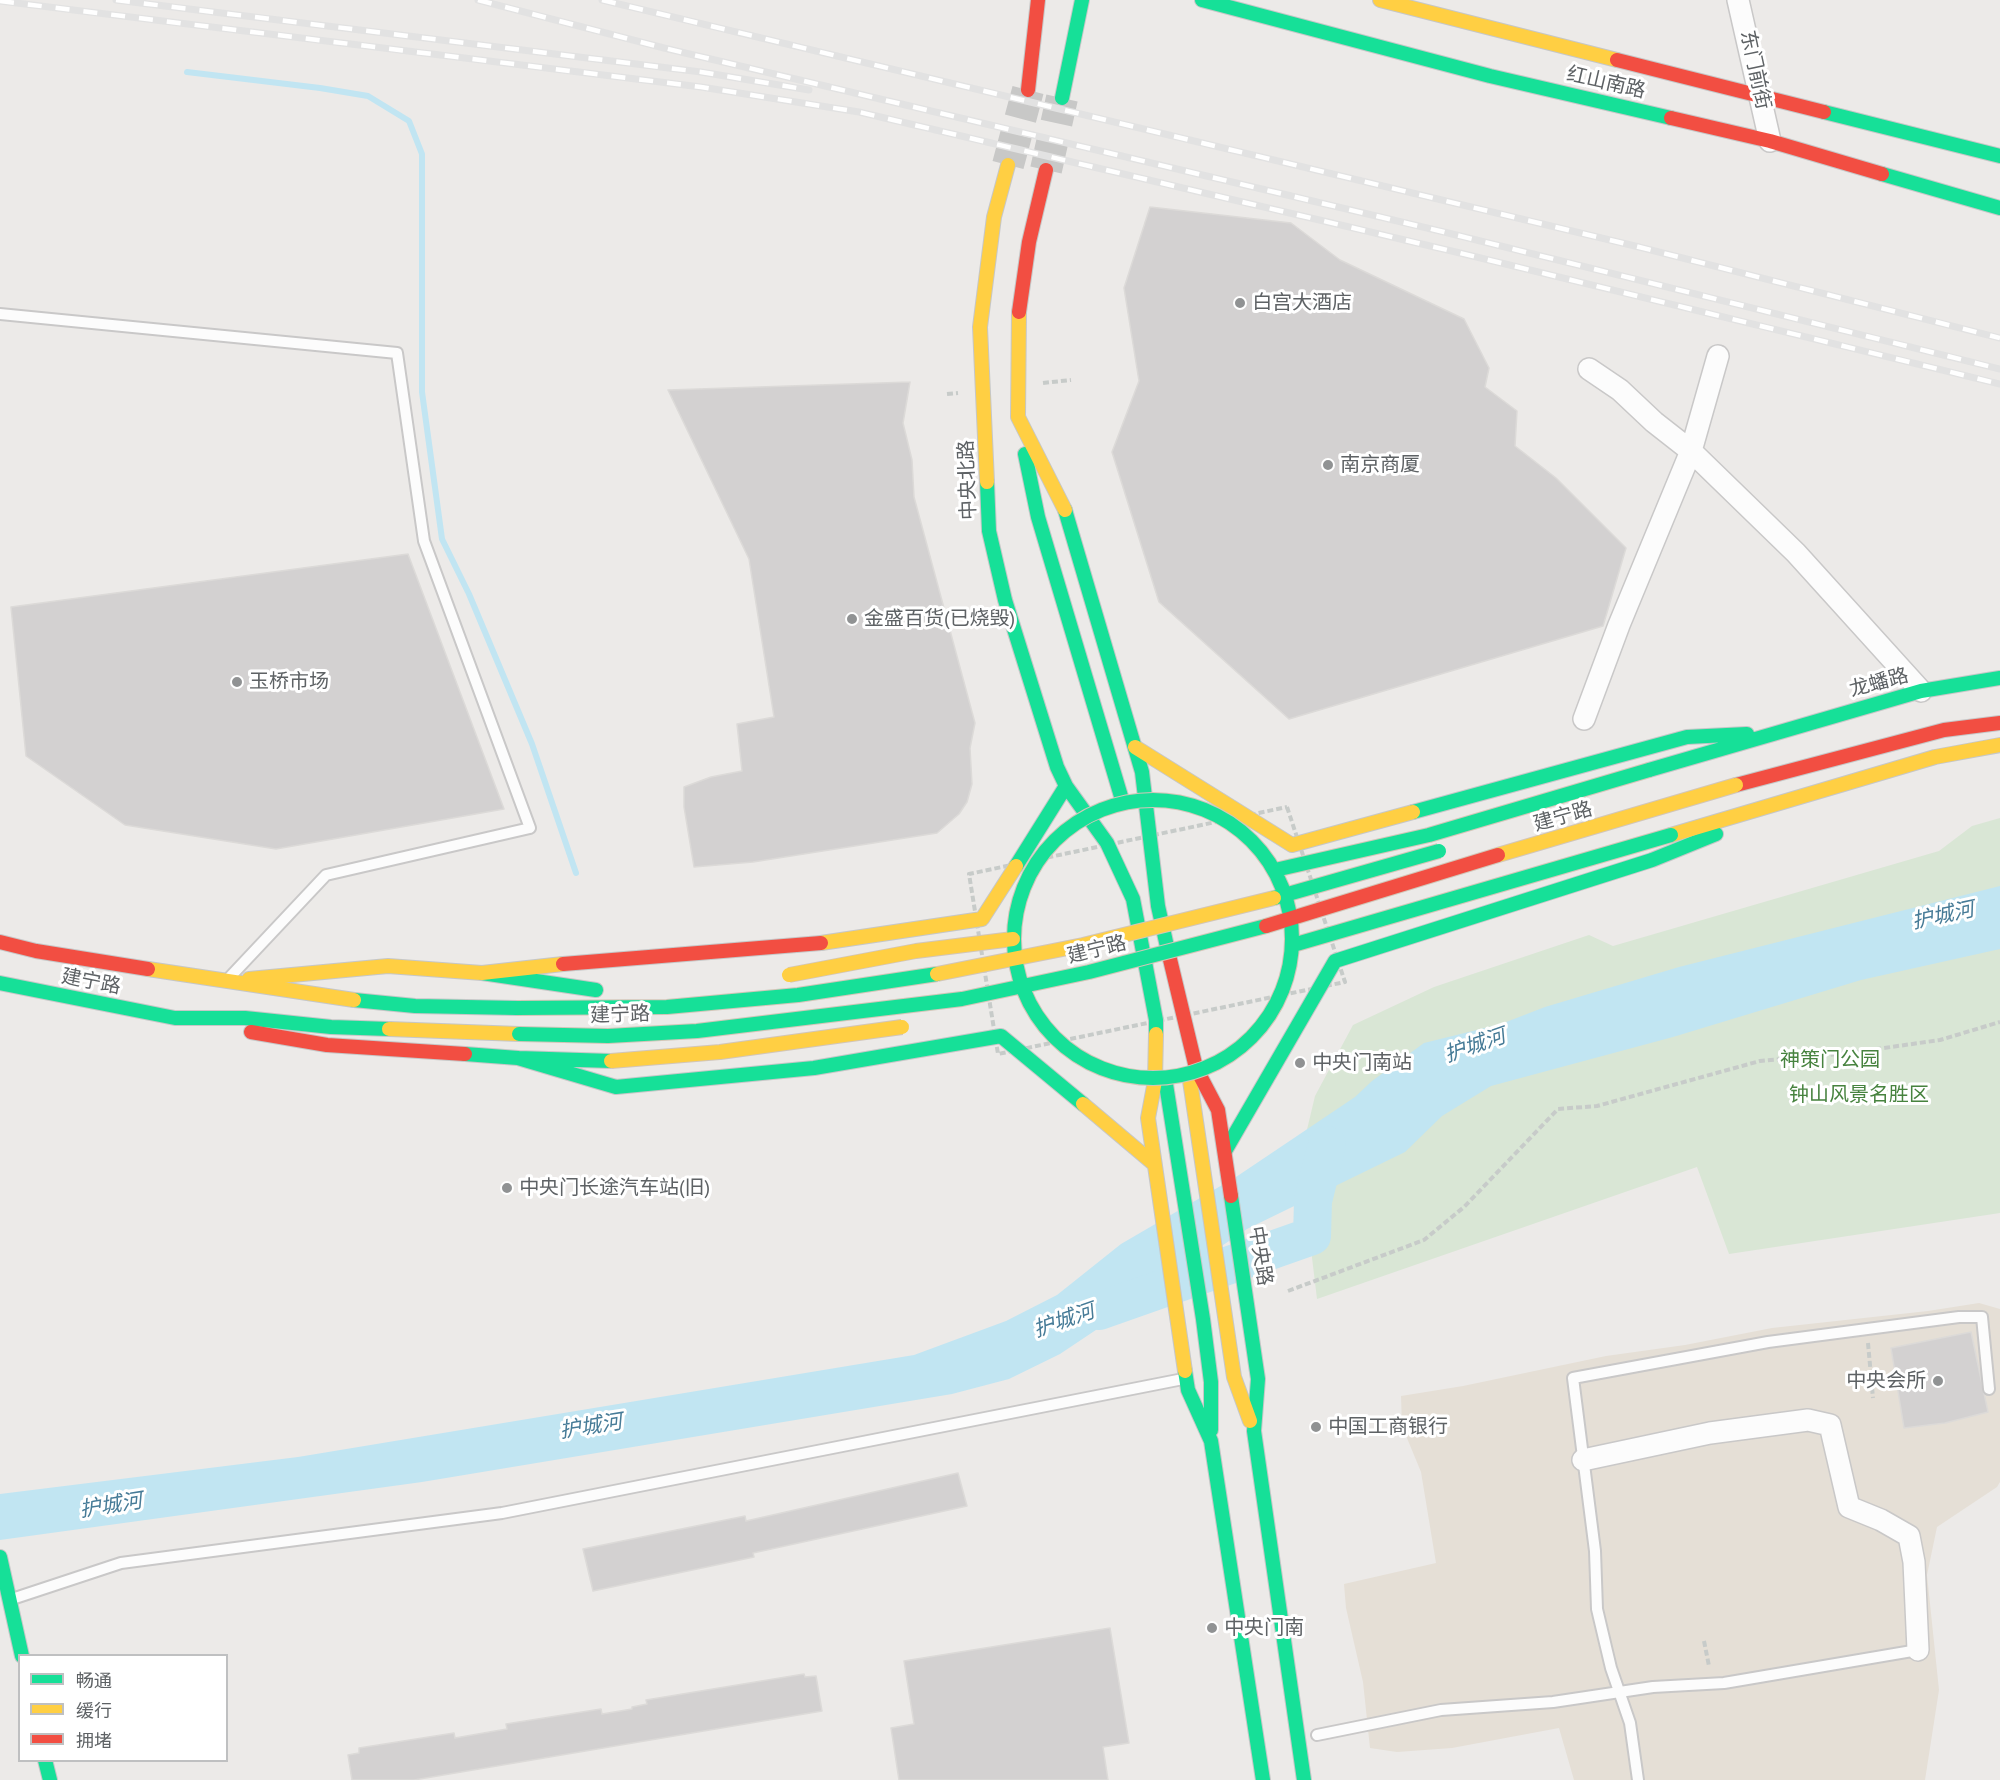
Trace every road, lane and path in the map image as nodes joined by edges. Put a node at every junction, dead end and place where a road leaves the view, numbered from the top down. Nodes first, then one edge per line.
1 (1038, 0) edge
2 (1082, 0) edge
3 (1202, 0) edge
4 (1380, 0) edge
5 (1738, 0) edge
6 (1028, 90) tunnel mouth
7 (1761, 95) junction
8 (1062, 98) tunnel mouth
9 (1770, 141) junction
10 (2000, 156) edge
11 (1008, 165) tunnel mouth
12 (1046, 170) tunnel mouth
13 (2000, 208) edge
14 (0, 314) edge
15 (1718, 356) dead end
16 (1589, 369) dead end
17 (1018, 417) junction
18 (986, 426) junction
19 (1691, 451) junction
20 (1002, 503) dead end
21 (2000, 678) edge
22 (1921, 691) junction
23 (1584, 719) dead end
24 (2000, 723) edge
25 (1770, 733) junction
26 (2000, 745) edge
27 (1135, 747) junction
28 (1072, 784) junction
29 (1800, 800) junction
30 (1123, 803) junction
31 (1088, 815) junction
32 (1449, 848) dead end
33 (1275, 870) junction
34 (1013, 939) junction
35 (0, 942) edge
36 (1293, 945) junction
37 (483, 973) junction
38 (780, 976) dead end
39 (226, 981) junction
40 (0, 982) edge
41 (601, 990) dead end
42 (1026, 999) junction
43 (959, 1014) dead end
44 (175, 1018) junction
45 (2000, 1022) edge
46 (914, 1025) dead end
47 (518, 1058) junction
48 (1189, 1074) junction
49 (1165, 1078) junction
50 (1225, 1151) junction
51 (1154, 1164) junction
52 (1288, 1292) dead end
53 (1867, 1336) dead end
54 (1186, 1378) junction
55 (1989, 1389) dead end
56 (1874, 1398) dead end
57 (1254, 1431) junction
58 (1211, 1441) junction
59 (1583, 1460) junction
60 (0, 1557) edge
61 (9, 1600) junction
62 (1704, 1641) dead end
63 (1918, 1650) joint
64 (22, 1654) edge
65 (1709, 1666) dead end
66 (1620, 1693) junction
67 (1317, 1735) dead end
68 (45, 1762) edge
69 (50, 1780) edge
70 (1263, 1780) edge
71 (1305, 1780) edge
72 (1638, 1780) edge

1 - 6 main road
2 - 8 main road
3 - 9 main road, 红山南路
4 - 7 main road
5 - 7 street, 东门前街
7 - 9 street, 东门前街
7 - 10 main road
9 - 13 main road, 红山南路
11 - 18 main road, 中央北路
12 - 17 main road
14 - 39 lane
15 - 19 street
16 - 19 street
17 - 27 main road
17 - 30 main road
18 - 20 main road
18 - 28 main road, 中央北路
19 - 22 street
19 - 23 street
21 - 22 main road, 龙蟠路
22 - 25 main road, 龙蟠路
24 - 44 main road, 建宁路, bridge
25 - 27 main road
25 - 33 main road, bridge
26 - 29 main road
27 - 50 main road, 中央路
28 - 31 main road
28 - 37 main road
28 - 51 main road
29 - 36 main road, bridge
29 - 50 main road
30 - 31 main road, bridge
30 - 33 main road, bridge
31 - 34 main road, bridge
32 - 39 main road, 建宁路, bridge
33 - 36 main road, bridge
34 - 38 main road, bridge
34 - 42 main road, bridge
35 - 39 main road
36 - 48 main road, bridge
37 - 39 main road
37 - 41 main road
40 - 44 main road, 建宁路
42 - 43 main road
42 - 49 main road, bridge
44 - 47 main road, 建宁路
45 - 52 path
46 - 47 main road, bridge
47 - 51 main road
48 - 49 main road, bridge
48 - 57 main road
49 - 58 main road
50 - 57 main road, 中央路
51 - 54 main road
53 - 56 path
54 - 58 main road
54 - 61 lane
55 - 59 lane
57 - 71 main road, 中央路
58 - 70 main road
59 - 63 street
59 - 66 lane
60 - 61 main road
61 - 64 main road
62 - 65 path
63 - 66 lane
66 - 67 lane
66 - 72 lane
68 - 69 main road

